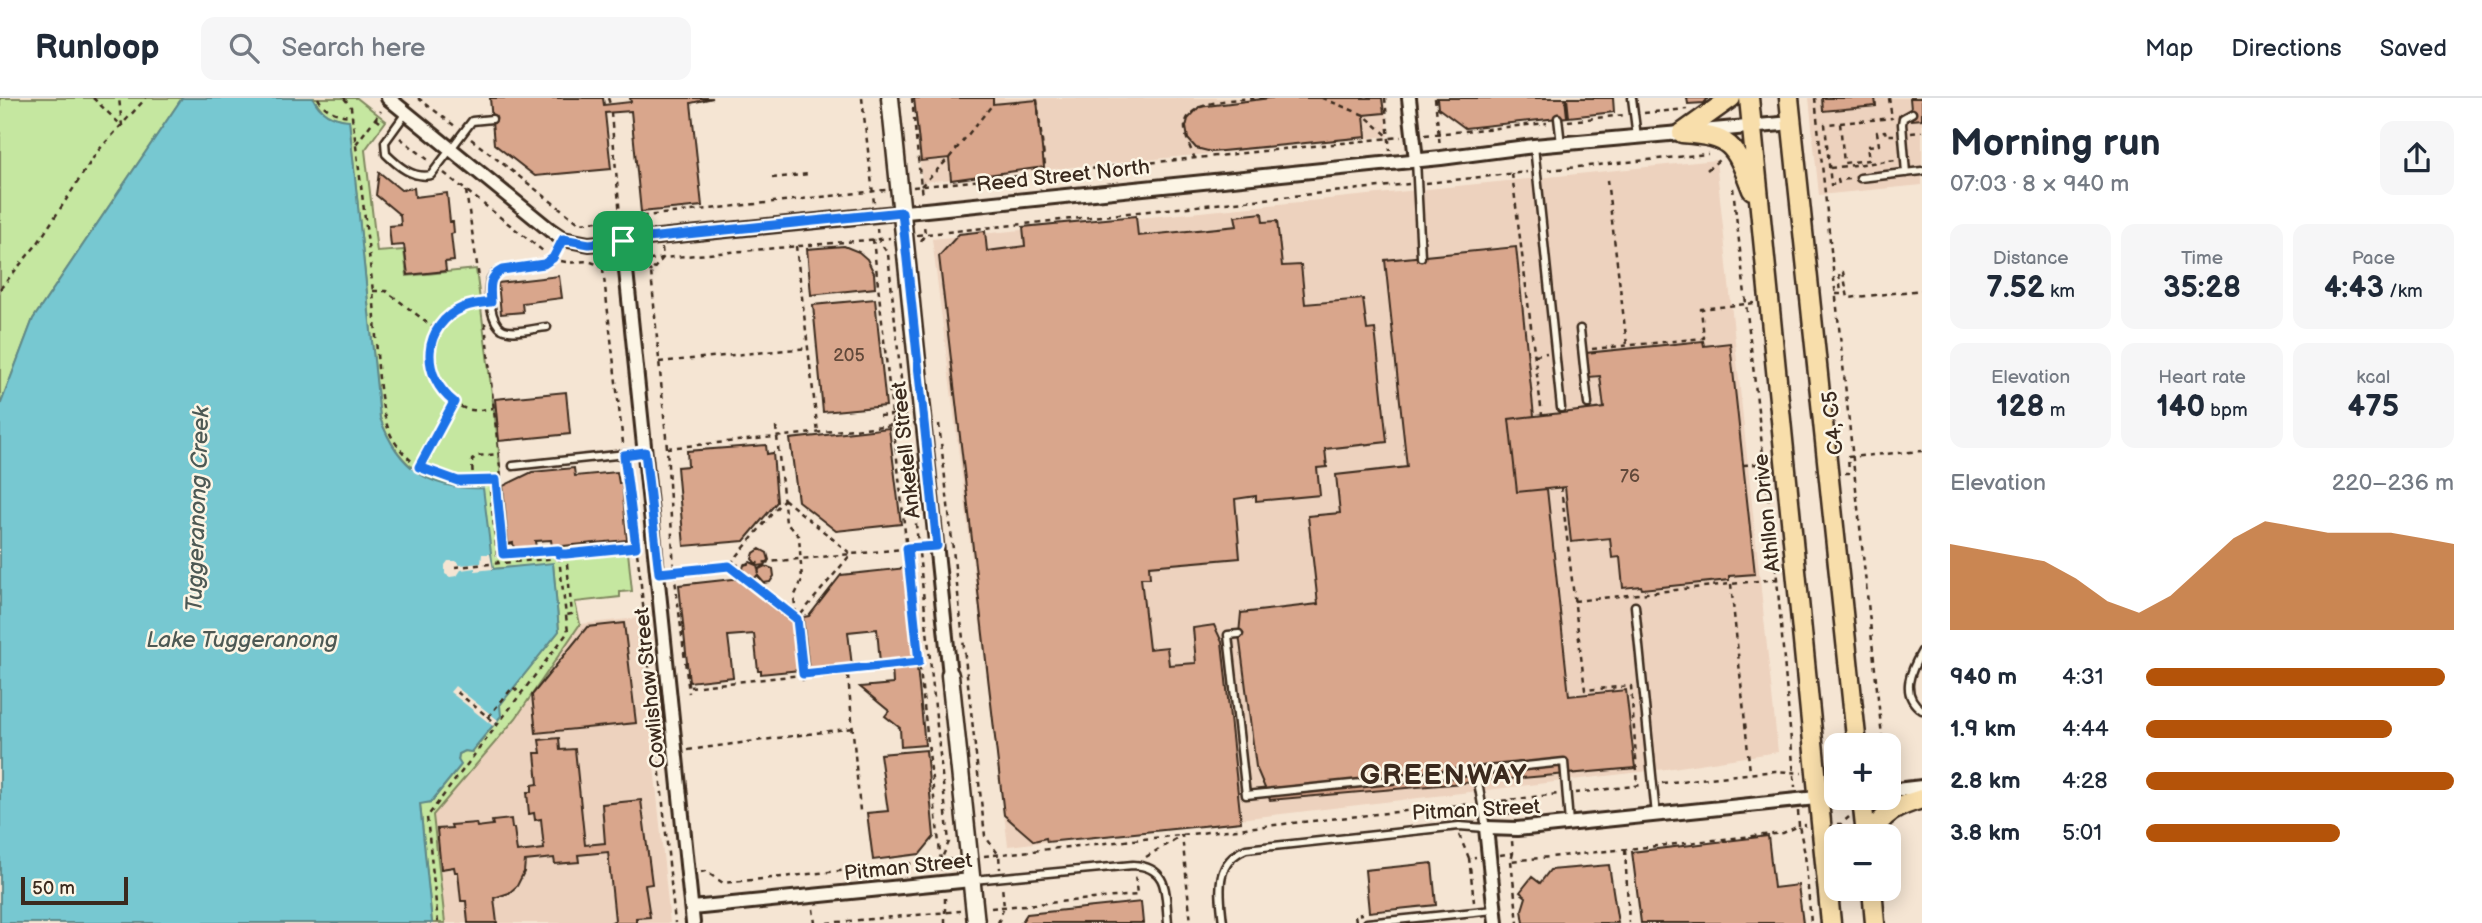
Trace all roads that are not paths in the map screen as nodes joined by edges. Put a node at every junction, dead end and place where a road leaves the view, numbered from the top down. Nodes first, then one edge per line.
1 (388, 98) edge
2 (890, 98) edge
3 (1409, 98) edge
4 (1632, 98) edge
5 (1731, 98) edge
6 (1749, 98) edge
7 (1789, 98) edge
8 (406, 113) junction
9 (1912, 113) dead end
10 (492, 118) dead end
11 (1558, 120) road end
12 (1792, 123) junction
13 (1752, 127) junction
14 (1682, 134) junction
15 (1637, 137) junction
16 (1561, 144) junction
17 (1534, 146) junction
18 (451, 149) junction
19 (1416, 160) junction
20 (1922, 171) edge
21 (1906, 173) junction
22 (1860, 178) road end
23 (902, 212) junction
24 (1760, 213) junction
25 (563, 239) junction
26 (623, 241) junction
27 (1421, 257) dead end
28 (547, 327) dead end
29 (1580, 329) dead end
30 (1588, 404) dead end
31 (1561, 408) dead end
32 (931, 422) joint
33 (645, 452) junction
34 (513, 466) dead end
35 (1635, 606) dead end
36 (1239, 634) dead end
37 (1922, 651) edge
38 (950, 676) joint
39 (1922, 710) edge
40 (1856, 733) edge
41 (1824, 771) edge
42 (1478, 782) dead end
43 (1922, 787) edge
44 (1901, 789) edge
45 (1824, 797) edge
46 (1922, 799) edge
47 (1827, 810) edge
48 (1656, 815) junction
49 (1569, 824) junction
50 (1877, 824) edge
51 (1486, 828) junction
52 (971, 880) junction
53 (1873, 901) edge
54 (692, 908) junction
55 (1495, 917) edge
56 (694, 923) edge
57 (976, 923) edge
58 (1168, 923) edge
59 (1223, 923) edge
60 (1367, 923) edge
61 (1831, 923) edge
62 (1875, 923) edge

1 - 8 street
2 - 23 street, Anketell Street
3 - 19 street
4 - 15 lane
5 - 14 main road
6 - 13 main road, Athllon Drive
7 - 12 main road
8 - 18 street
8 - 18 lane
9 - 21 lane
10 - 18 lane
11 - 16 lane
12 - 13 street, Reed Street North
12 - 40 main road
13 - 14 street, Reed Street North
13 - 24 main road, Athllon Drive
14 - 15 street, Reed Street North
14 - 24 main road
15 - 16 street, Reed Street North
16 - 17 street, Reed Street North
17 - 19 street, Reed Street North
17 - 31 lane
18 - 25 street
19 - 23 street, Reed Street North
19 - 27 lane
20 - 21 lane
21 - 22 lane
23 - 26 street, Reed Street North
23 - 32 street, Anketell Street
24 - 41 main road, Athllon Drive
25 - 26 street, Reed Street North
25 - 28 lane
26 - 33 street, Cowlishaw Street
29 - 30 lane
32 - 38 street, Anketell Street
33 - 34 lane
33 - 54 street, Cowlishaw Street
35 - 48 lane
36 - 49 lane
37 - 39 lane
38 - 52 street, Anketell Street
42 - 51 lane
43 - 44 street
45 - 48 street, Pitman Street
46 - 50 main road
47 - 61 main road, Athllon Drive
48 - 49 street, Pitman Street
49 - 51 street, Pitman Street
51 - 55 street
51 - 59 lane, Pitman Street
52 - 54 street, Pitman Street
52 - 57 street, Anketell Street
52 - 58 lane, Pitman Street
53 - 62 main road
54 - 56 street, Cowlishaw Street
55 - 60 lane

